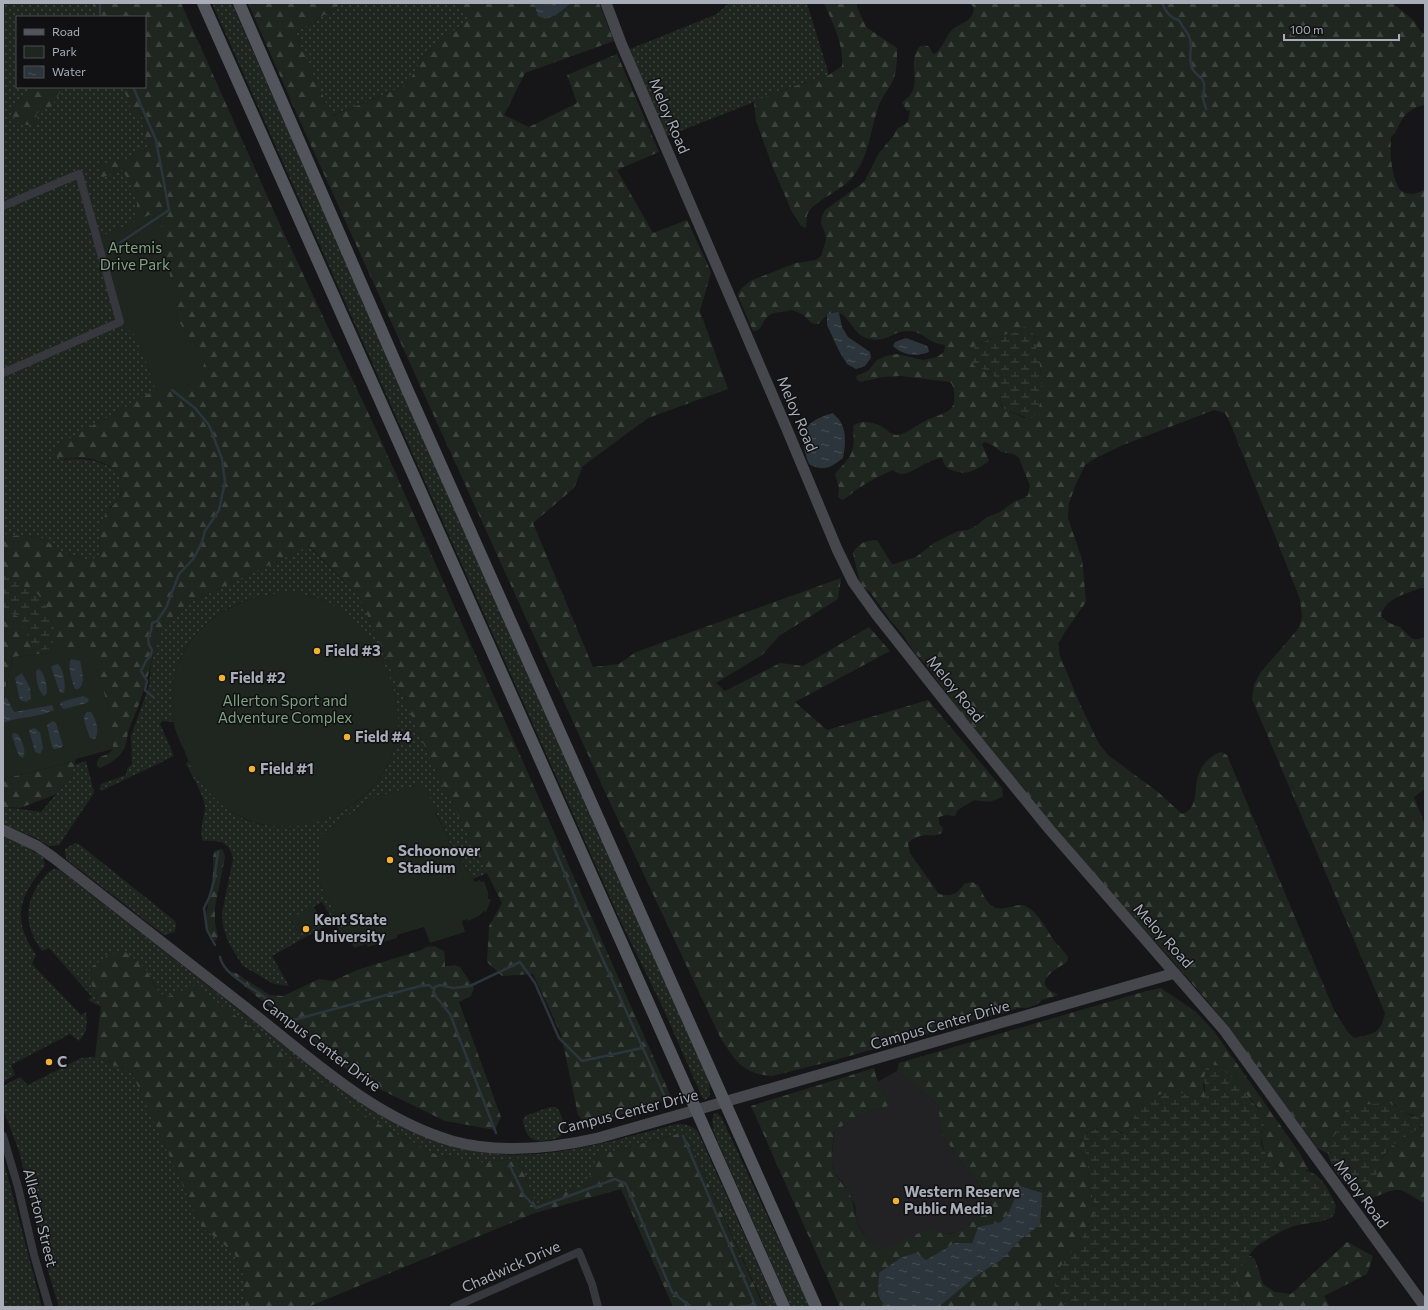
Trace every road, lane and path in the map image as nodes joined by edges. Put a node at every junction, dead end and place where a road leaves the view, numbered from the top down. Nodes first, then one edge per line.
1 (204, 3) edge
2 (239, 3) edge
3 (606, 3) edge
4 (3, 206) edge
5 (3, 373) edge
6 (3, 830) edge
7 (1175, 973) junction
8 (725, 1102) junction
9 (696, 1110) junction
10 (3, 1136) edge
11 (50, 1307) edge
12 (454, 1307) edge
13 (598, 1307) edge
14 (784, 1307) edge
15 (816, 1307) edge
16 (1425, 1307) edge

1 - 9 main road
2 - 8 main road
3 - 7 street, Meloy Road
4 - 5 street
6 - 9 street, Campus Center Drive
7 - 8 street, Campus Center Drive
7 - 16 street, Meloy Road
8 - 9 street, Campus Center Drive
8 - 15 main road
9 - 14 main road
10 - 11 street, Allerton Street
12 - 13 street, Chadwick Drive

